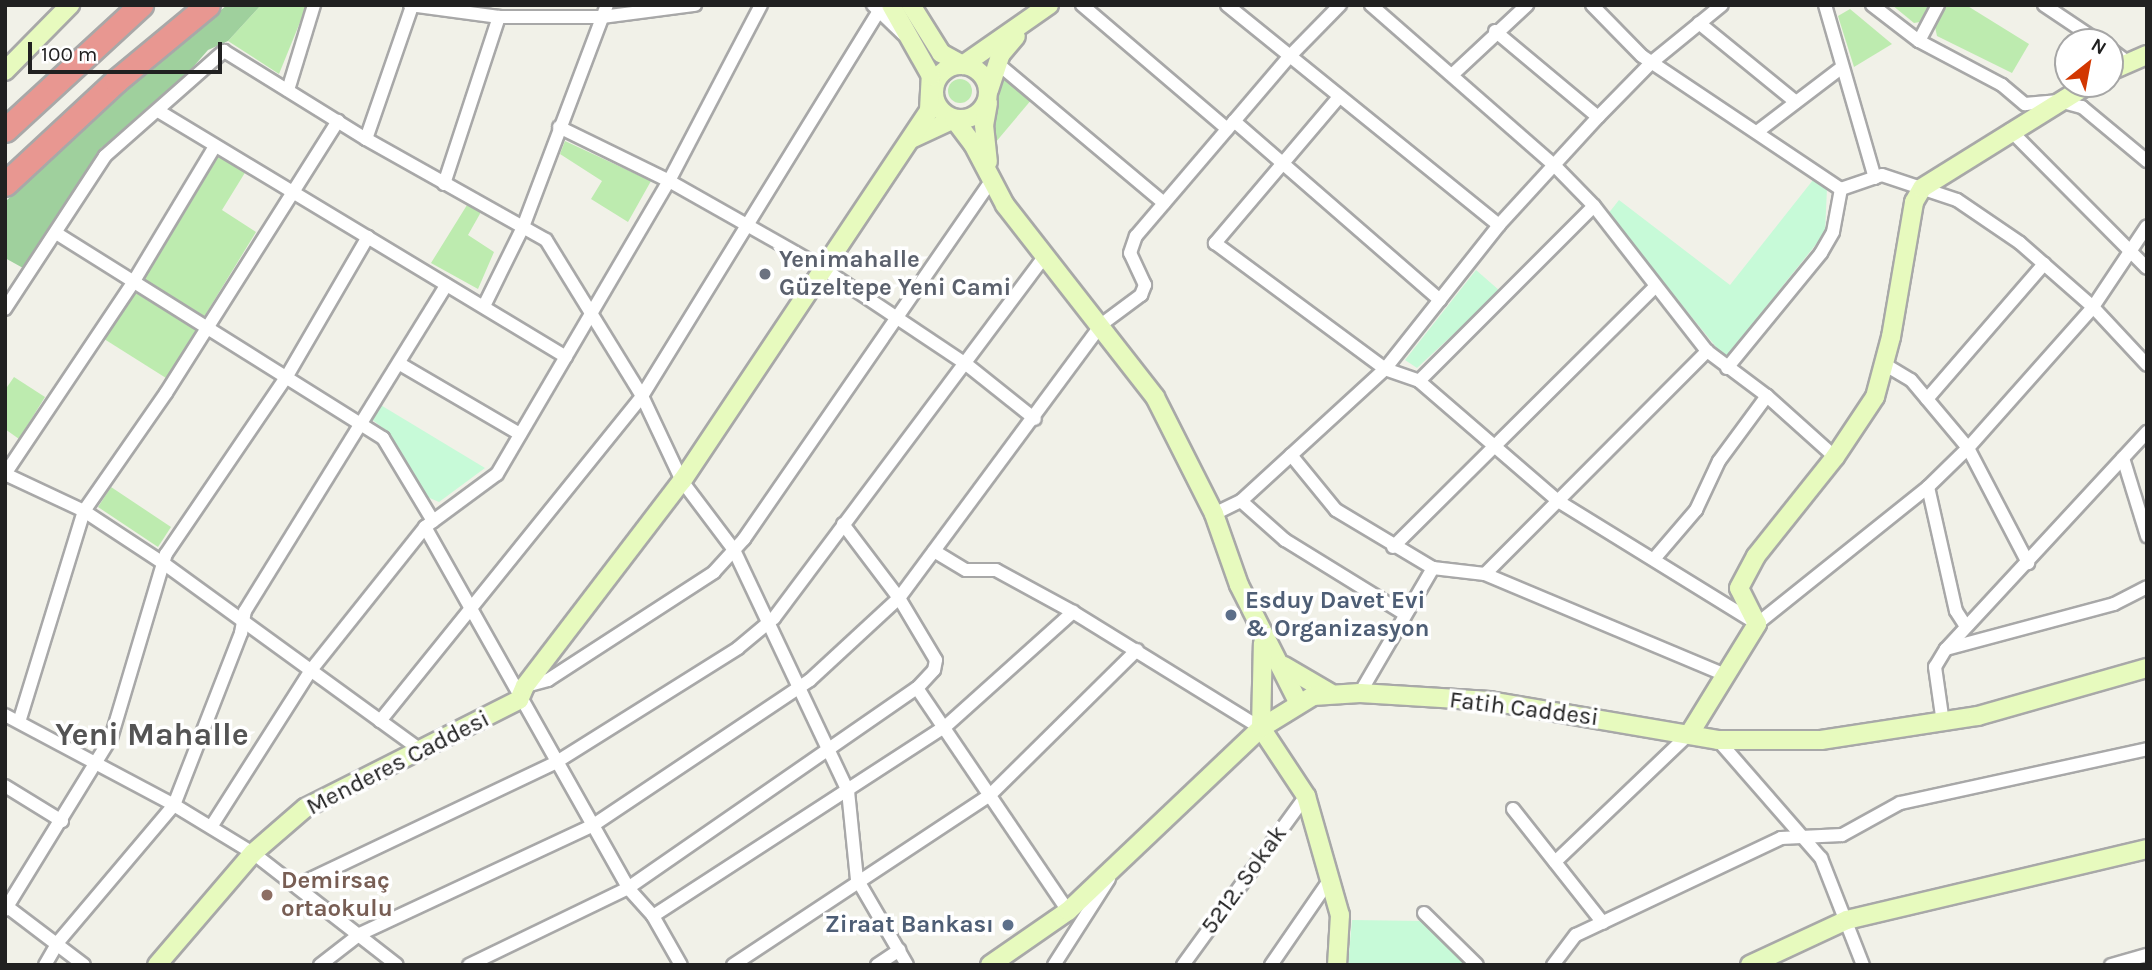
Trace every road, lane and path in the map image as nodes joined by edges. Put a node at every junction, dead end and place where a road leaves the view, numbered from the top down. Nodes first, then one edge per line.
1 (141, 5) edge
2 (208, 5) edge
3 (314, 5) edge
4 (411, 5) edge
5 (695, 5) edge
6 (761, 5) edge
7 (911, 5) edge
8 (1082, 5) edge
9 (1227, 5) edge
10 (1371, 5) edge
11 (1527, 5) edge
12 (1592, 5) edge
13 (1722, 5) edge
14 (1872, 5) edge
15 (1938, 5) edge
16 (2044, 5) edge
17 (69, 6) edge
18 (881, 7) edge
19 (1335, 7) edge
20 (1043, 8) edge
21 (1830, 8) edge
22 (605, 11) edge
23 (1515, 11) edge
24 (499, 17) junction
25 (1699, 23) junction
26 (2078, 28) edge
27 (1495, 31) junction
28 (1919, 41) junction
29 (2147, 55) edge
30 (1289, 57) junction
31 (2126, 61) edge
32 (997, 62) junction
33 (1652, 62) junction
34 (963, 65) junction
35 (1841, 68) junction
36 (5, 71) edge
37 (1452, 75) junction
38 (288, 90) junction
39 (933, 93) junction
40 (989, 94) junction
41 (1339, 97) junction
42 (2064, 98) edge
43 (2059, 101) junction
44 (1796, 102) junction
45 (160, 112) junction
46 (1598, 117) junction
47 (954, 119) junction
48 (338, 121) junction
49 (1231, 125) junction
50 (559, 127) junction
51 (5, 130) edge
52 (2010, 130) junction
53 (1757, 132) junction
54 (366, 139) junction
55 (908, 142) junction
56 (215, 146) junction
57 (2147, 161) edge
58 (1283, 163) junction
59 (1554, 165) junction
60 (1875, 178) junction
61 (992, 179) junction
62 (669, 181) junction
63 (5, 184) edge
64 (444, 184) junction
65 (1922, 188) junction
66 (1841, 190) junction
67 (293, 192) junction
68 (1164, 203) junction
69 (1594, 206) junction
70 (746, 224) junction
71 (1499, 225) junction
72 (2147, 226) edge
73 (523, 227) junction
74 (56, 233) junction
75 (368, 237) junction
76 (2130, 251) junction
77 (1046, 255) junction
78 (2044, 264) junction
79 (821, 267) junction
80 (2147, 268) edge
81 (134, 281) junction
82 (446, 285) junction
83 (1655, 287) junction
84 (1440, 300) junction
85 (484, 306) junction
86 (2093, 307) junction
87 (5, 309) edge
88 (593, 314) junction
89 (894, 316) junction
90 (1102, 324) junction
91 (208, 326) junction
92 (1707, 351) junction
93 (566, 357) junction
94 (400, 364) junction
95 (966, 364) junction
96 (1884, 364) junction
97 (2147, 365) edge
98 (1727, 368) junction
99 (1385, 369) junction
100 (287, 376) junction
101 (1419, 382) junction
102 (642, 396) junction
103 (1767, 396) junction
104 (1927, 399) junction
105 (1035, 419) junction
106 (362, 424) junction
107 (2147, 432) edge
108 (520, 434) junction
109 (1492, 447) junction
110 (1968, 448) junction
111 (1291, 456) junction
112 (1835, 457) junction
113 (2123, 458) junction
114 (5, 474) edge
115 (682, 481) junction
116 (1928, 487) junction
117 (2147, 491) edge
118 (2135, 498) junction
119 (1241, 501) junction
120 (1558, 501) junction
121 (84, 511) junction
122 (1214, 514) junction
123 (429, 524) junction
124 (843, 524) junction
125 (2147, 536) edge
126 (1393, 547) junction
127 (734, 550) junction
128 (934, 551) junction
129 (1654, 559) junction
130 (161, 563) junction
131 (2028, 563) junction
132 (1433, 568) junction
133 (1485, 574) junction
134 (2147, 587) edge
135 (899, 598) junction
136 (471, 611) junction
137 (1073, 612) junction
138 (1405, 614) junction
139 (243, 615) junction
140 (1257, 616) junction
141 (766, 624) junction
142 (1757, 624) junction
143 (1965, 625) junction
144 (246, 630) junction
145 (1263, 643) junction
146 (1945, 649) junction
147 (1137, 650) junction
148 (1284, 666) junction
149 (2147, 668) edge
150 (311, 670) junction
151 (1725, 675) junction
152 (800, 687) junction
153 (917, 688) junction
154 (522, 693) junction
155 (1330, 693) junction
156 (1360, 693) junction
157 (1294, 704) junction
158 (5, 715) edge
159 (20, 719) junction
160 (380, 721) junction
161 (1944, 723) junction
162 (946, 726) junction
163 (1261, 728) junction
164 (1690, 733) junction
165 (1718, 740) junction
166 (829, 747) junction
167 (2147, 749) edge
168 (420, 750) junction
169 (98, 763) junction
170 (555, 763) junction
171 (5, 786) edge
172 (848, 791) junction
173 (991, 794) junction
174 (1306, 796) junction
175 (174, 805) junction
176 (1513, 809) dead end
177 (62, 821) junction
178 (592, 826) junction
179 (211, 827) junction
180 (1805, 838) junction
181 (2147, 849) edge
182 (253, 853) junction
183 (1555, 862) junction
184 (1117, 867) junction
185 (857, 879) junction
186 (1330, 880) junction
187 (298, 885) junction
188 (628, 888) junction
189 (6, 907) edge
190 (1068, 911) junction
191 (1424, 913) dead end
192 (653, 916) junction
193 (1847, 920) junction
194 (1603, 923) junction
195 (360, 934) junction
196 (59, 941) junction
197 (900, 950) junction
198 (2147, 955) edge
199 (677, 963) edge
200 (46, 965) edge
201 (84, 965) edge
202 (157, 965) edge
203 (320, 965) edge
204 (397, 965) edge
205 (469, 965) edge
206 (733, 965) edge
207 (877, 965) edge
208 (907, 965) edge
209 (990, 965) edge
210 (1054, 965) edge
211 (1183, 965) edge
212 (1271, 965) edge
213 (1338, 965) edge
214 (1477, 965) edge
215 (1553, 965) edge
216 (1750, 965) edge
217 (1863, 965) edge
218 (2111, 965) edge

1 - 51 highway
2 - 63 highway
3 - 38 street
4 - 24 street
4 - 54 street
5 - 22 street
6 - 62 street
7 - 34 street
8 - 49 street
9 - 30 street
10 - 37 street
11 - 23 street
12 - 33 street
13 - 25 street
14 - 28 street
15 - 28 street
16 - 26 street
17 - 36 street
18 - 39 street
18 - 70 street
19 - 30 street
20 - 32 street
20 - 34 street
21 - 35 street
22 - 24 street
22 - 50 street
23 - 27 street
24 - 64 street
25 - 33 street
25 - 44 street
27 - 37 street
27 - 46 street
28 - 43 street
29 - 31 street
30 - 41 street
30 - 49 street
32 - 40 street
32 - 68 street
33 - 46 street
33 - 53 street
34 - 39 street
34 - 40 street
35 - 44 street
35 - 60 street
37 - 59 street
38 - 45 street
38 - 48 street
39 - 47 street
39 - 55 street
40 - 47 street
40 - 61 street
41 - 58 street
41 - 71 street
42 - 43 street
43 - 52 street
43 - 57 street
44 - 53 street
45 - 56 street
45 - 74 street
46 - 59 street
47 - 55 street
47 - 61 street
48 - 54 street
48 - 67 street
49 - 58 street
49 - 68 street
50 - 62 street
50 - 73 street
52 - 65 street
52 - 76 street
53 - 66 street
54 - 64 street
55 - 79 street
56 - 67 street
56 - 81 street
58 - 84 street
58 - 99 street
59 - 69 street
59 - 71 street
60 - 65 street
60 - 66 street
61 - 77 street
61 - 89 street
62 - 70 street
62 - 88 street
64 - 73 street
65 - 78 street
65 - 96 street
66 - 98 street
67 - 75 street
67 - 91 street
68 - 90 street
69 - 83 street
69 - 101 street
70 - 79 street
70 - 102 street
71 - 84 street
72 - 76 street
73 - 85 street
73 - 88 street
74 - 81 street
74 - 87 street
75 - 82 street
75 - 100 street
76 - 80 street
76 - 86 street
77 - 90 street
77 - 95 street
78 - 86 street
78 - 104 street
79 - 89 street
79 - 115 street
81 - 91 street
81 - 114 street
82 - 85 street
82 - 94 street
83 - 92 street
83 - 109 street
84 - 99 street
85 - 93 street
86 - 97 street
86 - 110 street
88 - 93 street
88 - 102 street
89 - 95 street
89 - 127 street
90 - 105 street
90 - 122 street
91 - 100 street
91 - 121 street
92 - 98 street
92 - 120 street
93 - 108 street
94 - 106 street
94 - 108 street
95 - 105 street
95 - 124 street
96 - 104 street
96 - 112 street
98 - 103 street
99 - 101 street
99 - 111 street
100 - 106 street
100 - 130 street
101 - 109 street
102 - 115 street
102 - 136 street
103 - 112 street
103 - 129 street
104 - 110 street
105 - 128 street
106 - 123 street
106 - 139 street
107 - 113 street
108 - 123 street
109 - 120 street
109 - 126 street
110 - 116 street
110 - 131 street
111 - 119 street
111 - 126 street
112 - 142 street
113 - 118 street
113 - 131 street
114 - 121 street
115 - 127 street
115 - 154 street
116 - 142 street
116 - 143 street
117 - 118 street
118 - 125 street
119 - 122 street
119 - 138 street
120 - 129 street
120 - 133 street
121 - 130 street
121 - 159 street
122 - 140 street
123 - 136 street
123 - 150 street
124 - 135 street
124 - 141 street
126 - 132 street
127 - 141 street
127 - 154 street
128 - 135 street
128 - 137 street
129 - 142 street
130 - 139 street
130 - 169 street
131 - 143 street
132 - 133 street
132 - 138 street
133 - 151 street
134 - 146 street
135 - 152 street
135 - 153 street
136 - 154 street
136 - 160 street
137 - 147 street
137 - 162 street
138 - 156 street
139 - 144 street
140 - 145 street
140 - 148 street
141 - 152 street
141 - 170 street
142 - 151 street
143 - 146 street
144 - 150 street
144 - 175 street
145 - 157 street
145 - 163 street
146 - 161 street
147 - 163 street
147 - 173 street
148 - 155 street
148 - 157 street
149 - 161 street, Fatih Caddesi
150 - 160 street
150 - 179 street
151 - 164 street
152 - 166 street
152 - 178 street
153 - 162 street
153 - 166 street
154 - 168 street, Menderes Caddesi
154 - 170 street
155 - 156 street, Fatih Caddesi
155 - 157 street, Fatih Caddesi
156 - 164 street, Fatih Caddesi
157 - 163 street, Fatih Caddesi
158 - 159 street
159 - 169 street
160 - 168 street
161 - 165 street, Fatih Caddesi
162 - 172 street
162 - 173 street
163 - 174 street
163 - 184 street, Fatih Caddesi
164 - 165 street, Fatih Caddesi
164 - 183 street
165 - 180 street
166 - 172 street
166 - 188 street
167 - 180 street
168 - 182 street, Menderes Caddesi
169 - 175 street
169 - 177 street
170 - 178 street
170 - 187 street
171 - 177 street
172 - 185 street
172 - 192 street
173 - 185 street
173 - 190 street
174 - 186 street
174 - 211 street, 5212. Sokak
175 - 179 street
175 - 196 street
176 - 183 street
177 - 189 street
178 - 188 street
178 - 195 street
179 - 182 street
180 - 193 street
180 - 194 street
181 - 193 street
182 - 187 street
182 - 202 street, Menderes Caddesi
183 - 194 street
184 - 190 street, Fatih Caddesi
184 - 210 street
185 - 197 street
185 - 206 street
186 - 212 street
186 - 213 street
187 - 195 street
188 - 192 street
188 - 205 street
189 - 196 street
190 - 209 street, Fatih Caddesi
191 - 214 street
192 - 199 street
193 - 216 street
193 - 217 street
194 - 215 street
195 - 203 street
195 - 204 street
196 - 200 street
196 - 201 street
197 - 207 street
197 - 208 street
198 - 218 street

